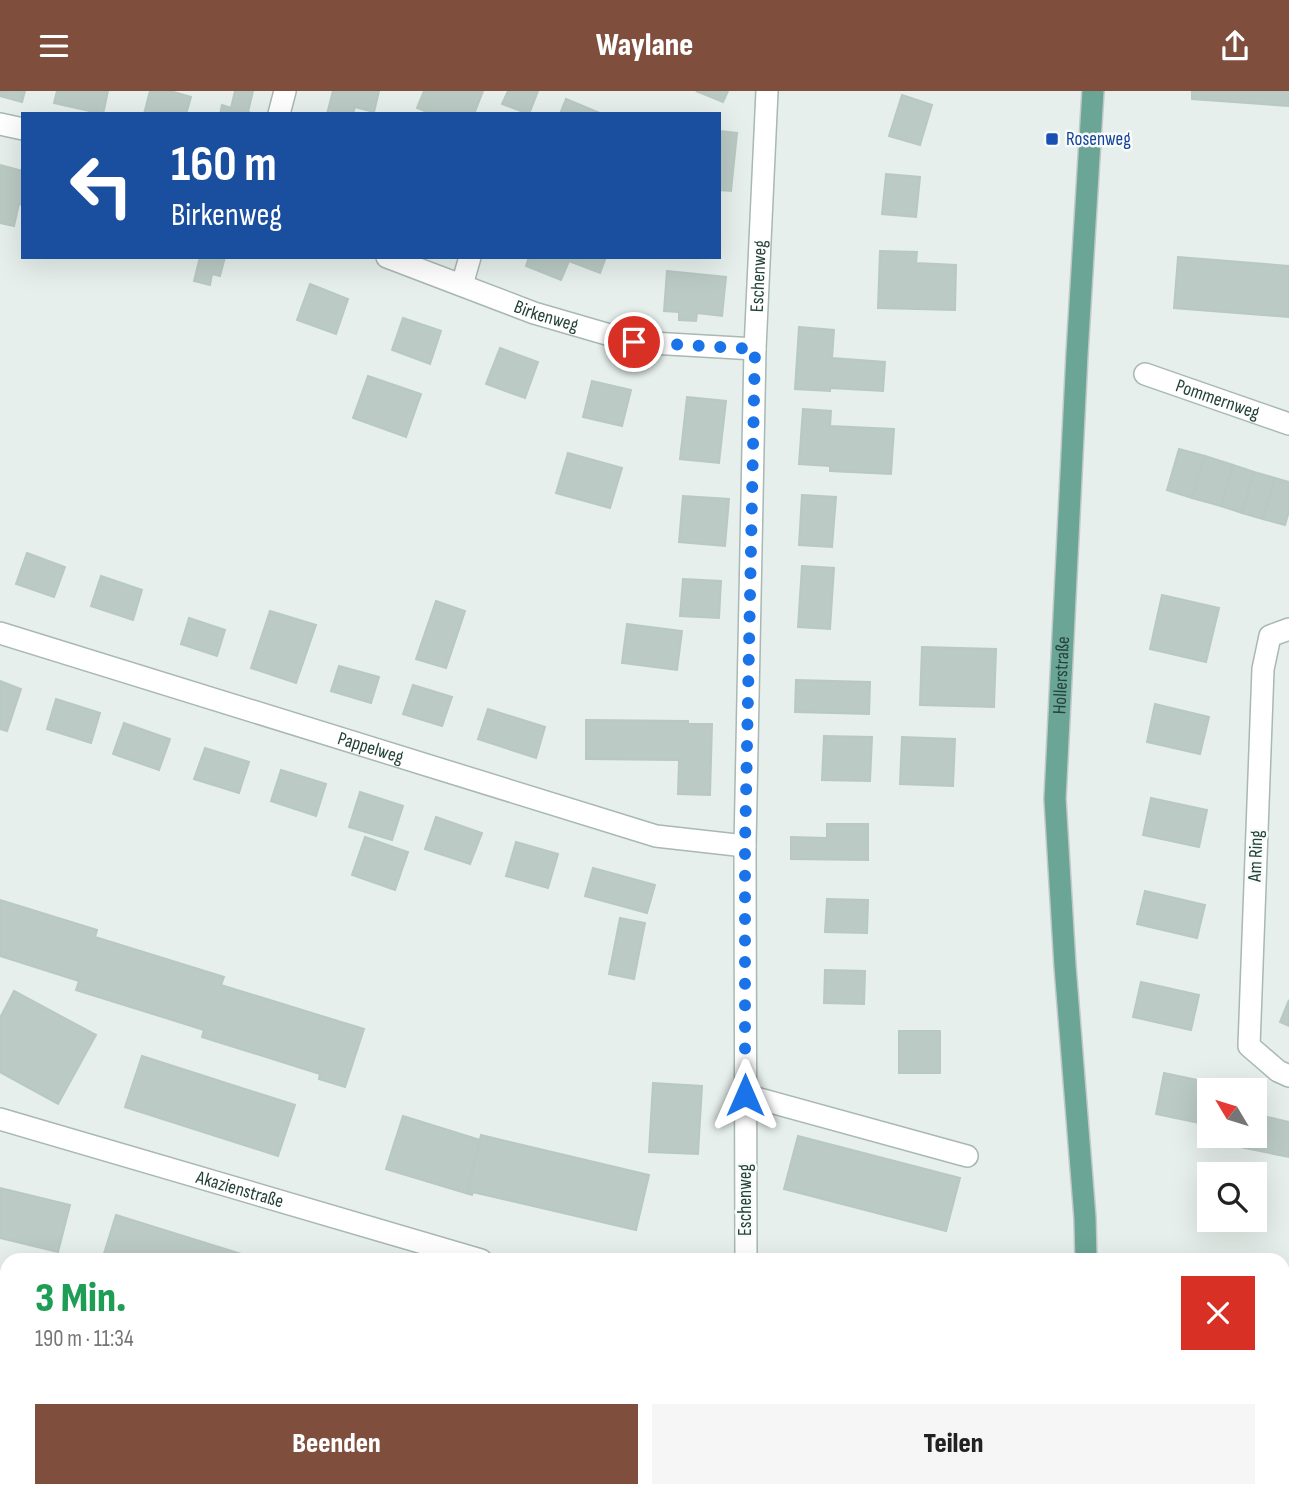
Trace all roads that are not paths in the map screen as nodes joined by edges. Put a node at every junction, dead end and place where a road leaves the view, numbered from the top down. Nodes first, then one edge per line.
1 (285, 91) edge
2 (767, 91) edge
3 (1093, 91) edge
4 (280, 112) edge
5 (0, 124) edge
6 (21, 129) edge
7 (392, 259) edge
8 (469, 259) edge
9 (462, 285) junction
10 (755, 349) junction
11 (1145, 374) dead end
12 (1289, 424) edge
13 (1289, 629) edge
14 (0, 633) edge
15 (745, 846) junction
16 (1289, 1076) edge
17 (745, 1095) junction
18 (0, 1119) edge
19 (967, 1156) dead end
20 (457, 1253) edge
21 (746, 1253) edge
22 (1086, 1253) edge

1 - 4 street
2 - 10 street, Eschenweg
3 - 22 main road, Hollerstraße
5 - 6 street
7 - 9 street, Birkenweg
8 - 9 street
9 - 10 street, Birkenweg
10 - 15 street, Eschenweg
11 - 12 street, Pommernweg
13 - 16 street, Am Ring
14 - 15 street, Pappelweg
15 - 17 street, Eschenweg
17 - 19 street
17 - 21 street, Eschenweg
18 - 20 street, Akazienstraße

